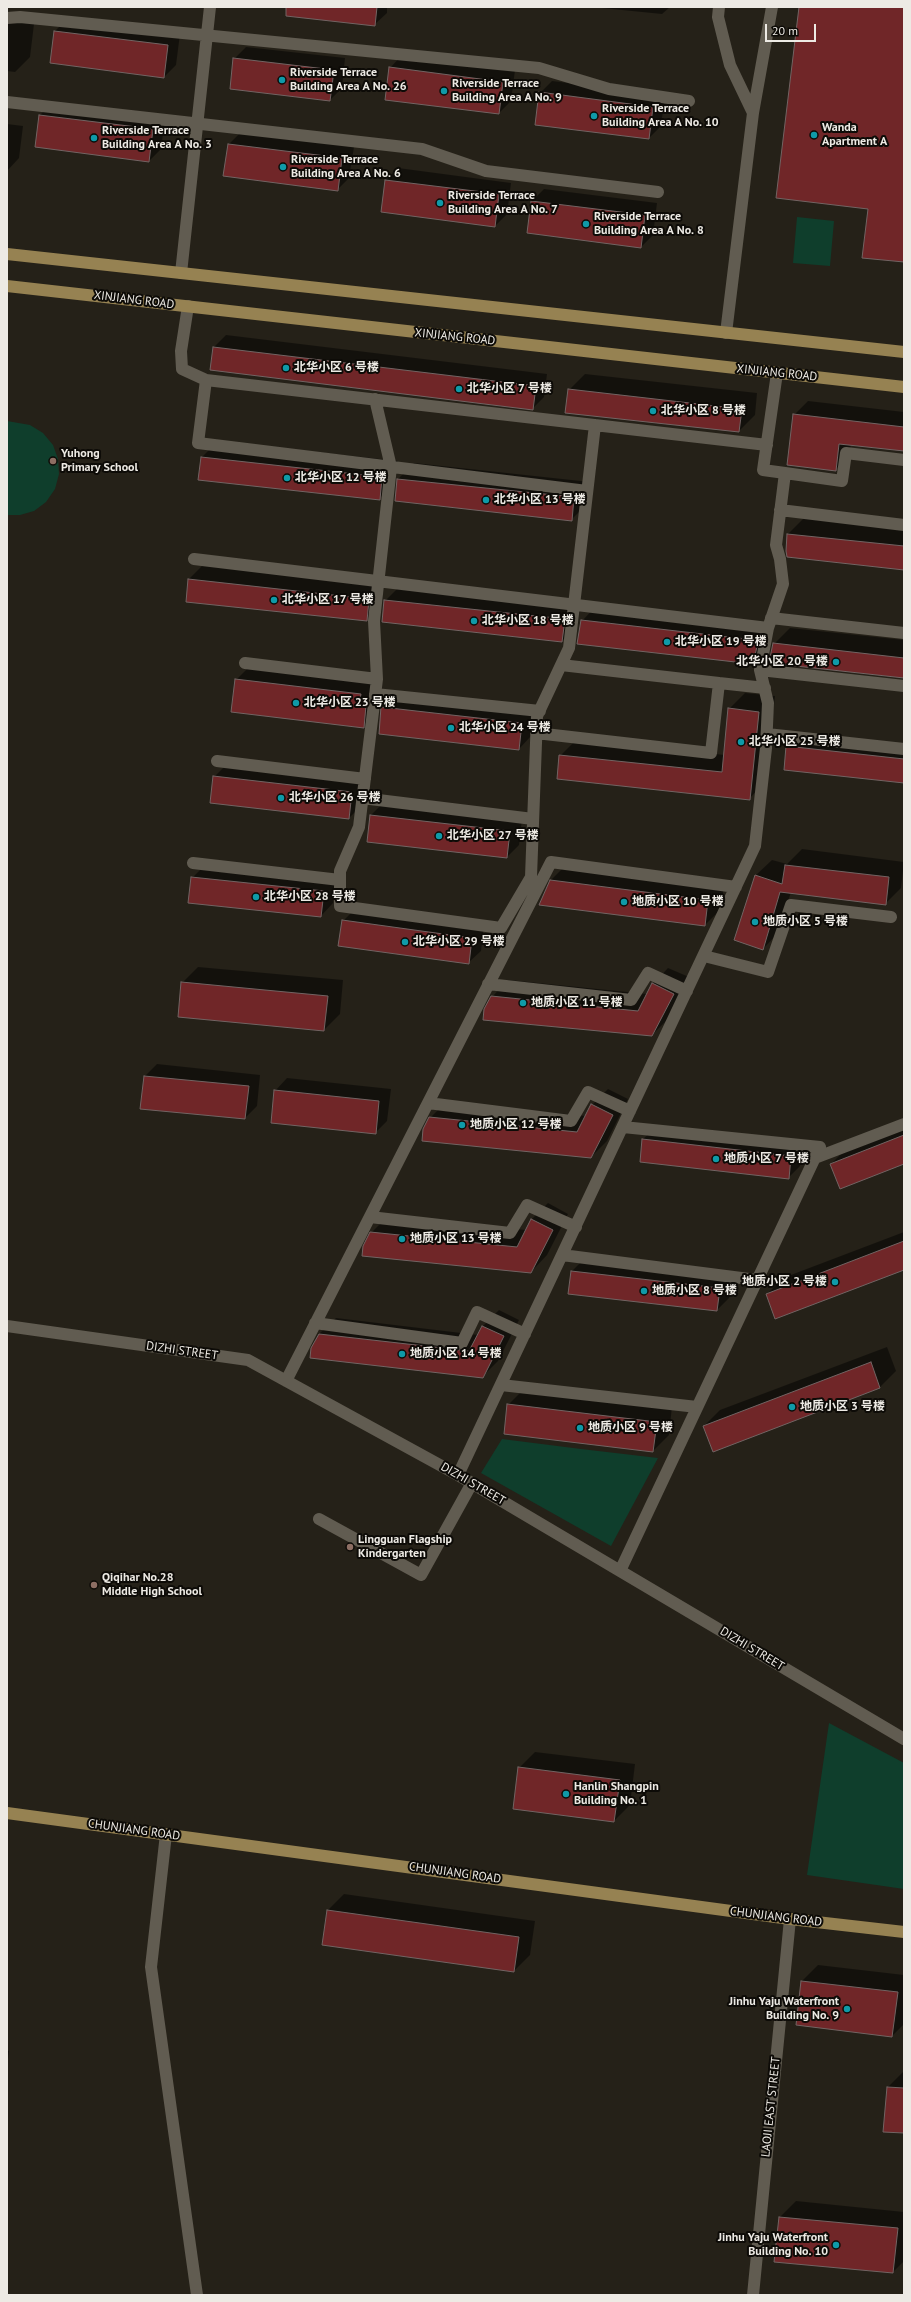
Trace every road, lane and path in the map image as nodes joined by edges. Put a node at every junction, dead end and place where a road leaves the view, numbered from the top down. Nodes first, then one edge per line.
1 (210, 7) edge
2 (719, 7) edge
3 (772, 7) edge
4 (7, 18) edge
5 (207, 36) junction
6 (689, 101) dead end
7 (7, 102) edge
8 (753, 113) junction
9 (198, 123) junction
10 (658, 192) dead end
11 (7, 254) edge
12 (181, 273) junction
13 (7, 286) edge
14 (188, 306) junction
15 (726, 333) junction
16 (904, 352) edge
17 (777, 373) junction
18 (206, 380) junction
19 (904, 387) edge
20 (375, 399) junction
21 (595, 425) junction
22 (767, 445) junction
23 (904, 460) edge
24 (390, 468) junction
25 (785, 473) junction
26 (587, 491) junction
27 (780, 510) junction
28 (904, 525) edge
29 (194, 559) dead end
30 (378, 582) junction
31 (574, 605) junction
32 (769, 623) junction
33 (904, 633) edge
34 (245, 664) dead end
35 (561, 665) junction
36 (760, 670) junction
37 (377, 680) junction
38 (719, 683) junction
39 (904, 686) edge
40 (765, 688) junction
41 (375, 694) junction
42 (540, 711) junction
43 (536, 733) junction
44 (767, 734) junction
45 (904, 749) edge
46 (217, 761) dead end
47 (365, 779) junction
48 (362, 798) junction
49 (533, 818) junction
50 (193, 863) dead end
51 (340, 880) junction
52 (736, 887) junction
53 (891, 917) dead end
54 (704, 956) junction
55 (488, 984) junction
56 (687, 991) junction
57 (428, 1103) junction
58 (630, 1111) junction
59 (904, 1124) edge
60 (623, 1127) junction
61 (814, 1158) junction
62 (370, 1217) junction
63 (576, 1227) junction
64 (562, 1255) junction
65 (757, 1280) junction
66 (316, 1324) junction
67 (7, 1326) edge
68 (525, 1334) junction
69 (286, 1381) junction
70 (501, 1385) junction
71 (697, 1407) junction
72 (458, 1475) junction
73 (472, 1483) junction
74 (319, 1519) dead end
75 (620, 1571) junction
76 (904, 1739) edge
77 (7, 1813) edge
78 (166, 1834) junction
79 (790, 1919) junction
80 (904, 1932) edge
81 (197, 2295) edge
82 (753, 2295) edge

1 - 5 street
2 - 8 street
3 - 8 street
4 - 5 street
5 - 6 street
5 - 9 street
7 - 9 street
8 - 15 street
9 - 10 street
9 - 12 street
11 - 12 main road
12 - 15 main road
13 - 14 main road, XINJIANG ROAD
14 - 17 main road, XINJIANG ROAD
14 - 18 street
15 - 16 main road
17 - 19 main road, XINJIANG ROAD
17 - 22 street
18 - 20 street
18 - 24 street
20 - 21 street
20 - 24 street
21 - 22 street
21 - 26 street
22 - 25 street
23 - 25 street
24 - 26 street
24 - 30 street
25 - 27 street
26 - 31 street
27 - 28 street
27 - 32 street
29 - 30 street
30 - 31 street
30 - 37 street
31 - 32 street
31 - 35 street
32 - 33 street
32 - 36 street
34 - 37 street
35 - 38 street
35 - 42 street
36 - 39 street
36 - 40 street
37 - 41 street
38 - 40 street
38 - 43 street
40 - 44 street
41 - 42 street
41 - 47 street
42 - 43 street
43 - 49 street
44 - 45 street
44 - 52 street
46 - 47 street
47 - 48 street
48 - 49 street
48 - 51 street
49 - 51 street
50 - 51 street
52 - 54 street
52 - 55 street
53 - 54 street
54 - 56 street
55 - 56 street
55 - 57 street
56 - 58 street
57 - 58 street
57 - 62 street
58 - 60 street
59 - 61 street
60 - 61 street
60 - 63 street
61 - 65 street
62 - 63 street
62 - 66 street
63 - 64 street
64 - 65 street
64 - 68 street
65 - 71 street
66 - 68 street
66 - 69 street
67 - 69 street, DIZHI STREET
68 - 70 street
69 - 72 street, DIZHI STREET
70 - 71 street
70 - 72 street
71 - 75 street
72 - 73 street, DIZHI STREET
73 - 74 street
73 - 75 street, DIZHI STREET
75 - 76 street, DIZHI STREET
77 - 78 main road, CHUNJIANG ROAD
78 - 79 main road, CHUNJIANG ROAD
78 - 81 street
79 - 80 main road, CHUNJIANG ROAD
79 - 82 street, LAOJI EAST STREET

